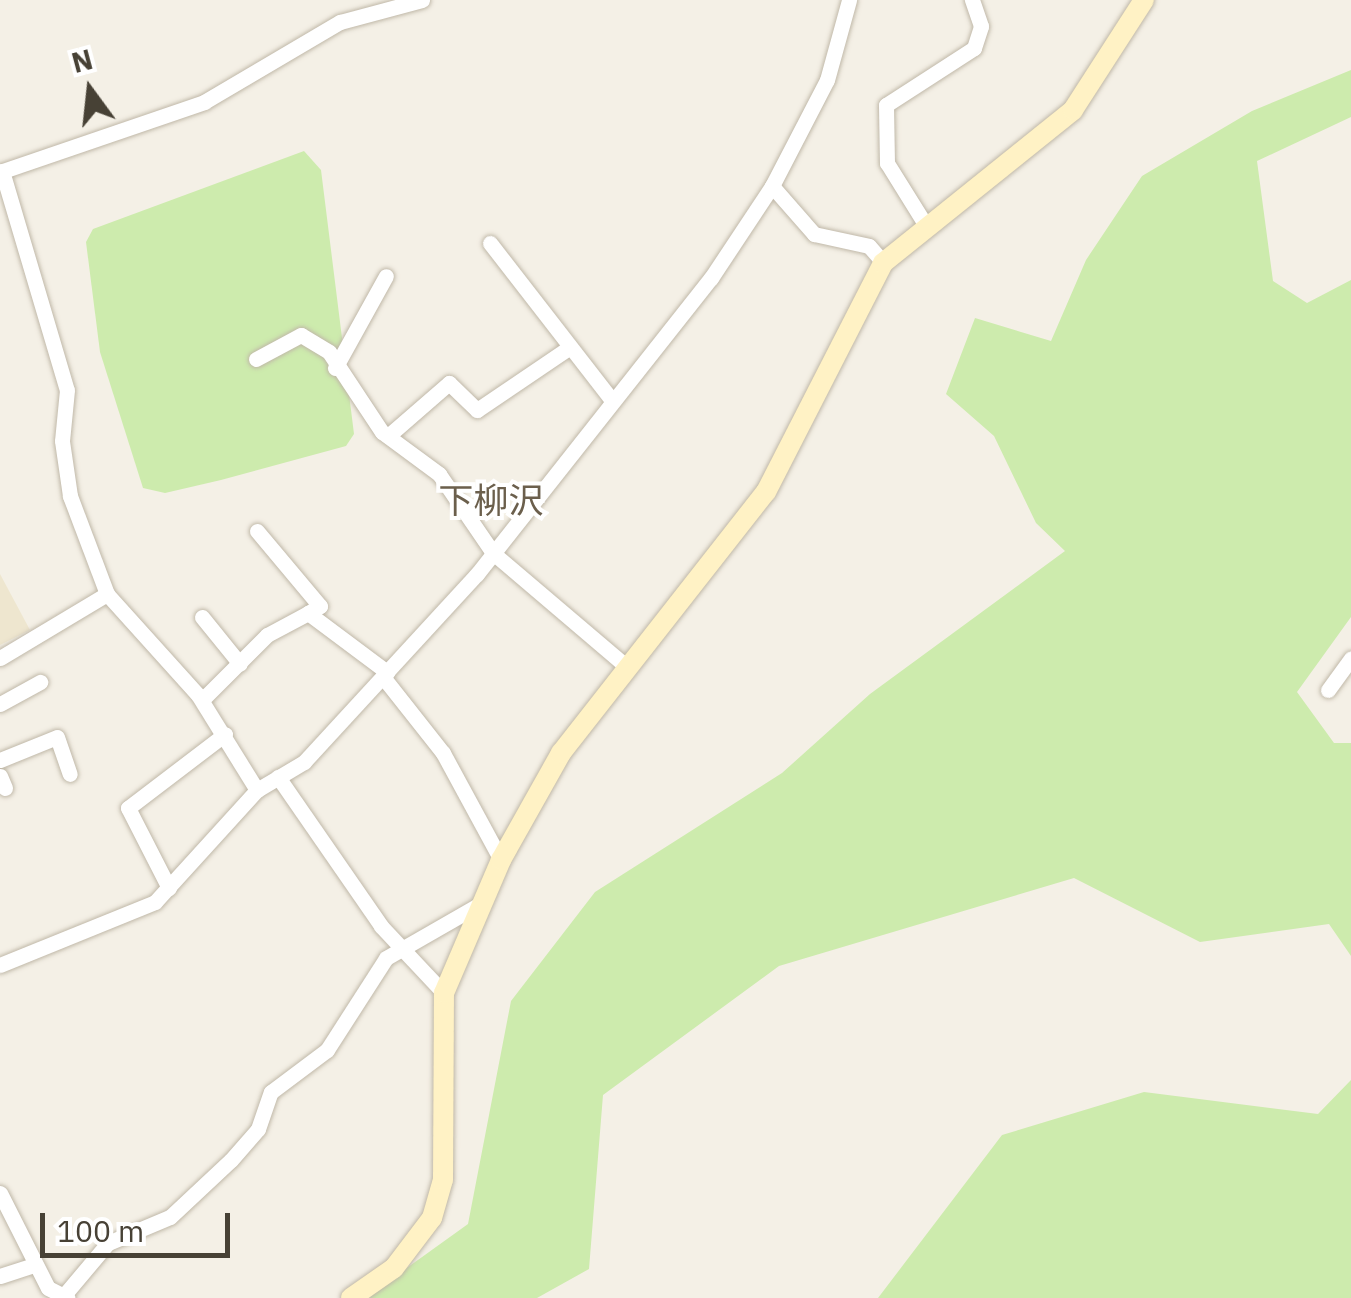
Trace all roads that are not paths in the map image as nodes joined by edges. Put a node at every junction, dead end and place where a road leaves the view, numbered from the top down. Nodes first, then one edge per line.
1 (422, 0) edge
2 (850, 0) edge
3 (972, 0) edge
4 (1144, 0) edge
5 (1, 172) edge
6 (772, 186) junction
7 (924, 224) junction
8 (490, 243) dead end
9 (884, 262) junction
10 (386, 276) dead end
11 (570, 347) junction
12 (256, 358) dead end
13 (335, 368) junction
14 (611, 400) junction
15 (388, 436) junction
16 (257, 531) dead end
17 (493, 553) junction
18 (107, 594) junction
19 (308, 613) junction
20 (202, 618) dead end
21 (0, 658) edge
22 (1351, 658) edge
23 (240, 664) junction
24 (628, 668) junction
25 (385, 674) junction
26 (40, 682) dead end
27 (1328, 690) dead end
28 (202, 700) junction
29 (0, 704) edge
30 (225, 734) junction
31 (0, 760) edge
32 (70, 774) dead end
33 (278, 777) junction
34 (256, 790) junction
35 (502, 860) junction
36 (169, 888) junction
37 (482, 903) junction
38 (402, 943) junction
39 (0, 964) edge
40 (444, 993) junction
41 (0, 1193) edge
42 (34, 1265) junction
43 (0, 1276) edge
44 (66, 1296) edge
45 (352, 1298) edge

1 - 5 street
2 - 6 street
3 - 7 street
4 - 7 street
5 - 18 street
6 - 9 street
6 - 14 street
7 - 9 street
8 - 11 street
9 - 24 street
10 - 13 street
11 - 14 street
11 - 15 street
12 - 13 street
13 - 15 street
14 - 17 street
15 - 17 street
16 - 19 street
17 - 24 street
17 - 25 street
18 - 21 street
18 - 28 street
19 - 23 street
19 - 25 street
20 - 23 street
22 - 27 street
23 - 28 street
24 - 35 street
25 - 33 street
25 - 35 street
26 - 29 street
28 - 30 street
30 - 34 street
30 - 36 street
31 - 32 street
33 - 34 street
33 - 38 street
34 - 36 street
35 - 37 street
36 - 39 street
37 - 38 street
37 - 40 street
38 - 40 street
38 - 44 street
40 - 45 street
41 - 42 street
42 - 43 street
42 - 44 street

